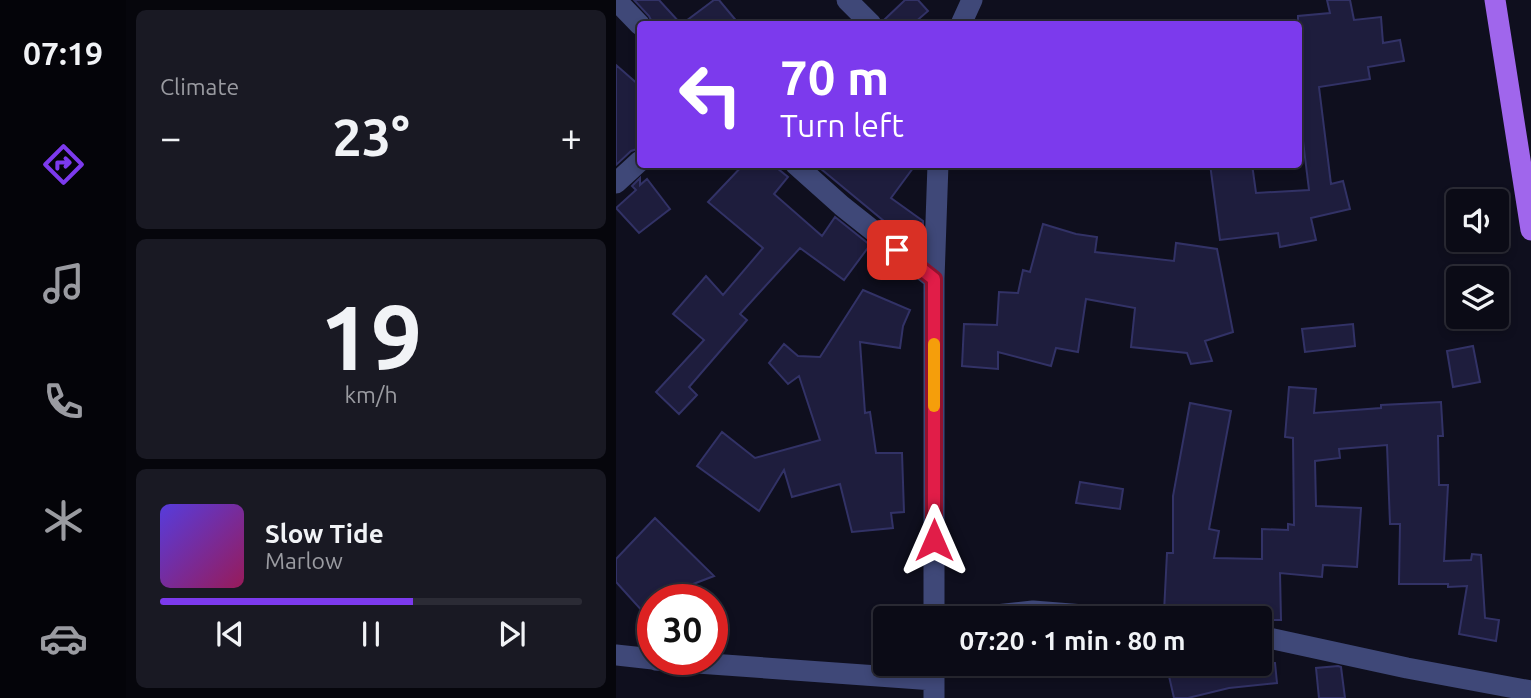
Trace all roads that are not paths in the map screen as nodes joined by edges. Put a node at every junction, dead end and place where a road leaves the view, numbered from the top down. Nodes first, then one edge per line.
1 (617, 0) edge
2 (847, 0) edge
3 (972, 0) edge
4 (1495, 0) edge
5 (868, 21) edge
6 (962, 21) edge
7 (637, 22) edge
8 (637, 164) edge
9 (799, 168) edge
10 (938, 168) edge
11 (616, 183) edge
12 (1531, 230) edge
13 (934, 279) junction
14 (934, 606) edge
15 (1272, 639) edge
16 (617, 654) edge
17 (637, 657) edge
18 (728, 665) edge
19 (934, 680) edge
20 (1531, 691) edge

1 - 7 street
2 - 5 street
3 - 6 street
4 - 12 main road
8 - 11 street
9 - 13 street
10 - 13 street
13 - 14 street
15 - 20 street
16 - 17 street
18 - 19 street

